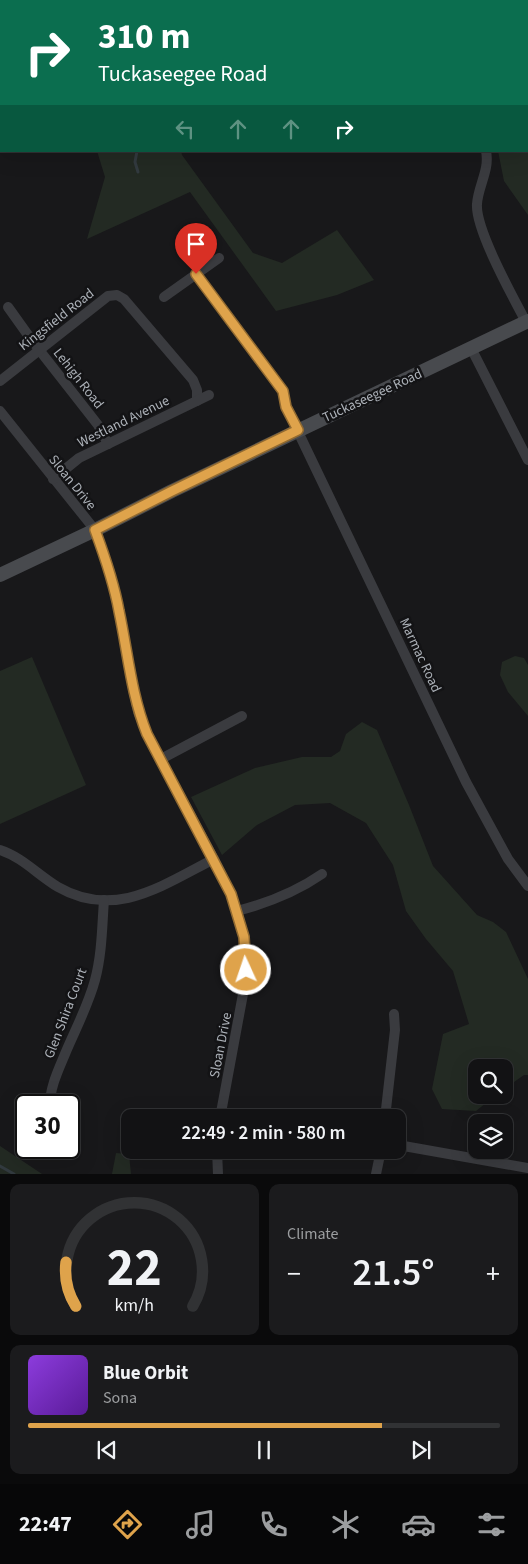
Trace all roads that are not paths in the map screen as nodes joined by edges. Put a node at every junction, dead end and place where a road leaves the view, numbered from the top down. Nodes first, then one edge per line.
1 (486, 152) edge
2 (219, 258) dead end
3 (196, 274) junction
4 (164, 297) dead end
5 (8, 307) dead end
6 (527, 321) edge
7 (471, 348) junction
8 (39, 350) junction
9 (0, 381) edge
10 (209, 395) dead end
11 (197, 401) junction
12 (0, 411) edge
13 (298, 430) junction
14 (108, 444) junction
15 (528, 460) edge
16 (53, 479) junction
17 (95, 530) junction
18 (0, 575) edge
19 (242, 716) dead end
20 (161, 760) junction
21 (0, 850) edge
22 (214, 859) junction
23 (322, 874) dead end
24 (528, 886) edge
25 (104, 900) junction
26 (238, 911) junction
27 (394, 1014) dead end
28 (51, 1094) edge
29 (222, 1109) edge
30 (386, 1109) edge
31 (406, 1146) edge
32 (217, 1159) edge
33 (379, 1159) edge
34 (528, 1168) edge
35 (218, 1174) edge
36 (376, 1174) edge

1 - 6 street
2 - 3 street
3 - 4 street
3 - 13 street, Marmac Road
5 - 8 street, Lehigh Road
6 - 7 street, Tuckaseegee Road
7 - 13 street, Tuckaseegee Road
7 - 15 street
8 - 9 street, Kingsfield Road
8 - 11 street, Kingsfield Road
8 - 14 street, Lehigh Road
10 - 11 street, Westland Avenue
11 - 14 street, Westland Avenue
12 - 16 street, Sloan Drive
13 - 17 street, Tuckaseegee Road
13 - 24 street, Marmac Road
14 - 16 street, Westland Avenue
16 - 17 street, Sloan Drive
17 - 18 street, Tuckaseegee Road
17 - 20 street, Sloan Drive
19 - 20 street
20 - 22 street, Sloan Drive
21 - 25 street
22 - 25 street
22 - 26 street, Sloan Drive
23 - 26 street
25 - 28 street, Glen Shira Court
26 - 29 street, Sloan Drive
27 - 30 street
31 - 34 street
32 - 35 street
33 - 36 street

